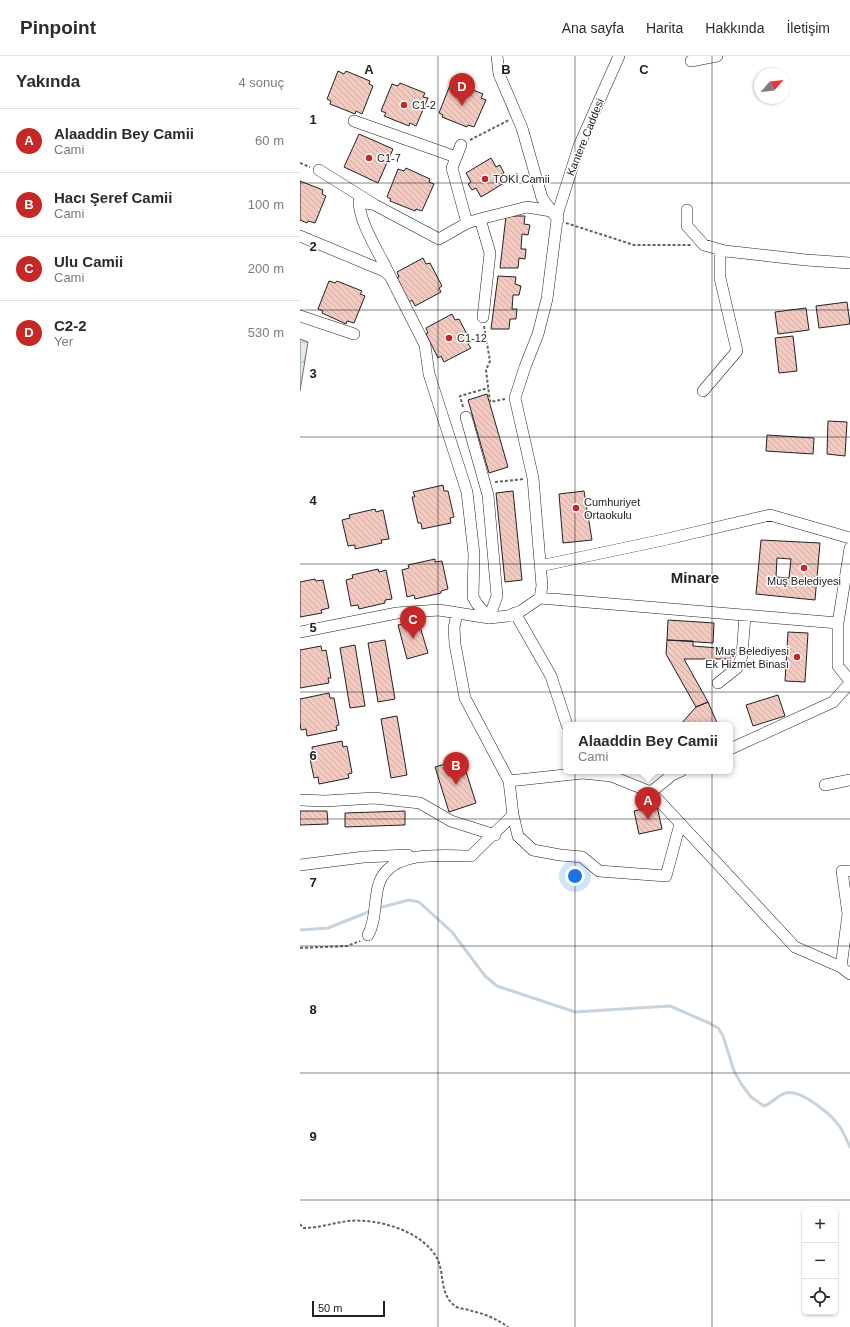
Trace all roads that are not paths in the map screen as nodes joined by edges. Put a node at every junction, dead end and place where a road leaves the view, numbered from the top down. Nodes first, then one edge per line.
1 (497, 56) edge
2 (619, 56) edge
3 (717, 56) edge
4 (691, 61) dead end
5 (354, 121) dead end
6 (461, 145) road end
7 (456, 157) junction
8 (319, 170) dead end
9 (374, 205) junction
10 (687, 210) dead end
11 (552, 211) junction
12 (480, 219) junction
13 (558, 220) junction
14 (467, 223) junction
15 (300, 236) edge
16 (720, 250) junction
17 (850, 263) edge
18 (390, 276) junction
19 (300, 316) edge
20 (483, 317) road end
21 (354, 334) dead end
22 (703, 391) dead end
23 (466, 417) road end
24 (850, 538) edge
25 (850, 548) edge
26 (540, 566) junction
27 (540, 598) junction
28 (457, 613) junction
29 (515, 613) junction
30 (745, 615) junction
31 (489, 618) junction
32 (838, 623) junction
33 (300, 632) edge
34 (850, 682) edge
35 (718, 683) dead end
36 (566, 722) edge
37 (733, 748) edge
38 (567, 774) edge
39 (597, 774) edge
40 (674, 774) edge
41 (850, 780) edge
42 (510, 781) junction
43 (825, 784) dead end
44 (651, 792) junction
45 (300, 800) edge
46 (513, 815) junction
47 (680, 824) junction
48 (495, 835) junction
49 (427, 856) junction
50 (300, 865) edge
51 (850, 871) edge
52 (370, 932) road end
53 (845, 971) edge

1 - 11 street
2 - 13 street, Kantere Caddesi
3 - 4 street
5 - 7 street
6 - 7 street
7 - 14 street
8 - 9 street
9 - 14 street
9 - 18 street
10 - 16 street
11 - 12 street
11 - 13 street
12 - 14 street
12 - 20 street
13 - 26 street, Kantere Caddesi
15 - 18 street
16 - 17 street
16 - 22 street
18 - 31 street
19 - 21 street
23 - 31 street
24 - 26 street
25 - 32 street
26 - 27 street
27 - 29 street
27 - 30 street
28 - 31 street
28 - 33 street
28 - 42 street
29 - 31 street
29 - 36 street
30 - 32 street
30 - 35 street
32 - 34 street
34 - 37 street
38 - 42 street
39 - 44 street
40 - 44 street
41 - 43 street
42 - 46 street
44 - 47 street
45 - 48 street
46 - 47 street
46 - 48 street
47 - 53 street
48 - 49 street
49 - 50 street
49 - 52 street
51 - 53 street

